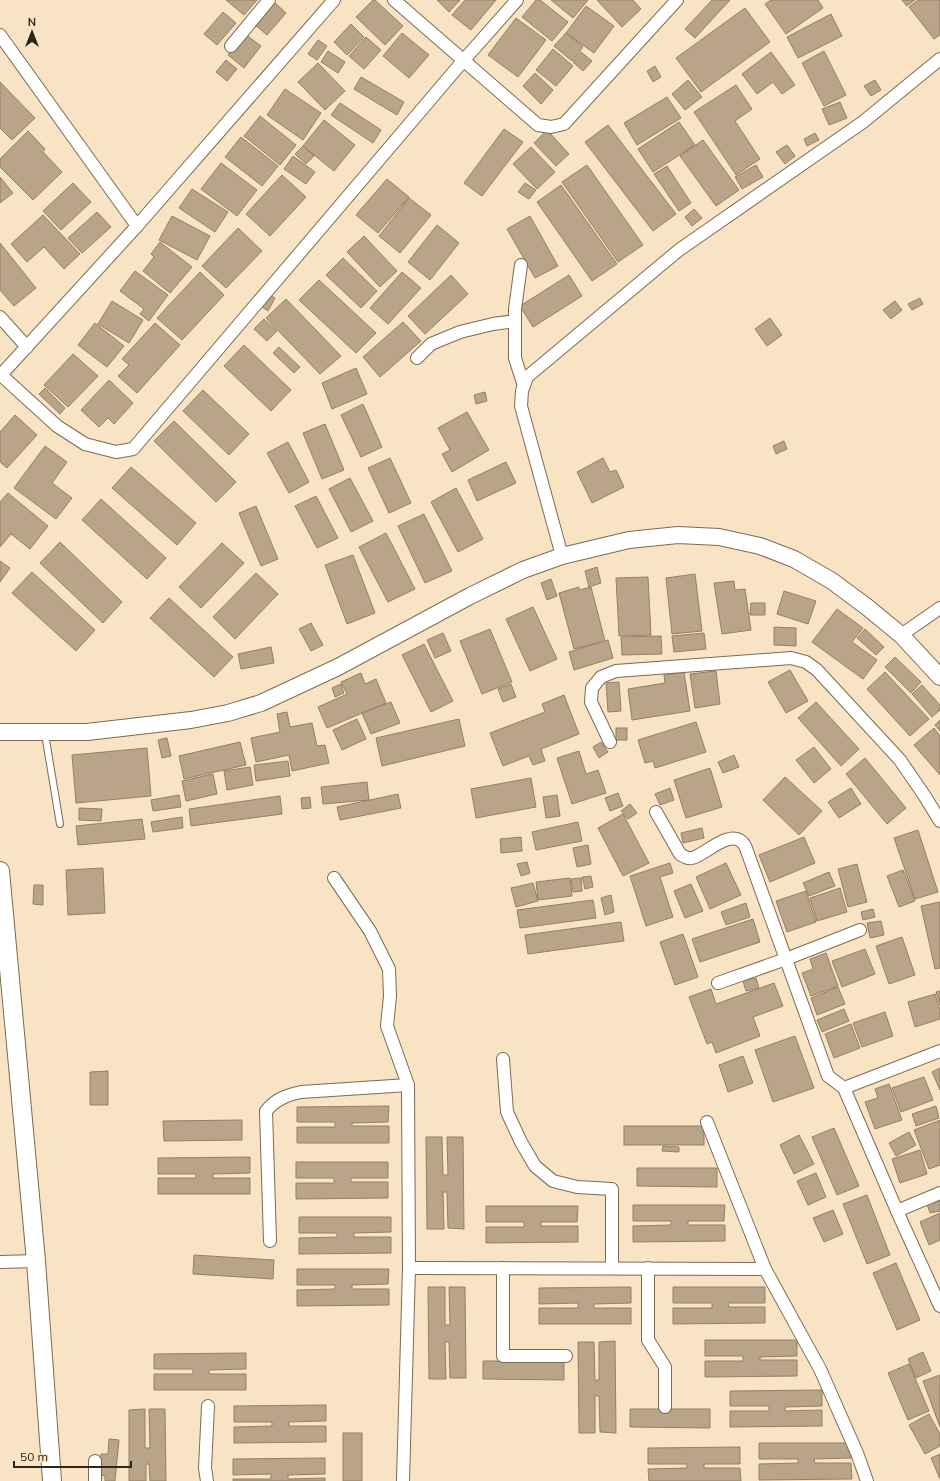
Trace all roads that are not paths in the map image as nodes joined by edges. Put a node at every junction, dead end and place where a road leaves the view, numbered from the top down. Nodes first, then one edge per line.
1 (269, 0) edge
2 (334, 0) edge
3 (394, 0) edge
4 (517, 0) edge
5 (677, 0) edge
6 (0, 35) edge
7 (231, 46) dead end
8 (940, 59) edge
9 (463, 61) junction
10 (137, 226) junction
11 (521, 265) dead end
12 (0, 316) edge
13 (515, 321) junction
14 (27, 347) junction
15 (417, 358) dead end
16 (0, 376) edge
17 (524, 386) junction
18 (562, 556) junction
19 (940, 608) edge
20 (901, 635) junction
21 (940, 677) edge
22 (0, 732) edge
23 (45, 732) junction
24 (610, 742) dead end
25 (656, 812) dead end
26 (940, 821) edge
27 (60, 824) dead end
28 (1, 878) edge
29 (334, 878) dead end
30 (860, 930) dead end
31 (786, 959) junction
32 (718, 982) dead end
33 (940, 1051) edge
34 (503, 1059) dead end
35 (408, 1085) junction
36 (844, 1088) junction
37 (707, 1122) dead end
38 (940, 1193) edge
39 (897, 1211) junction
40 (270, 1241) dead end
41 (36, 1261) junction
42 (0, 1262) edge
43 (409, 1268) junction
44 (503, 1268) junction
45 (612, 1268) junction
46 (648, 1268) junction
47 (765, 1269) junction
48 (940, 1306) edge
49 (566, 1356) dead end
50 (208, 1406) dead end
51 (665, 1407) dead end
52 (95, 1461) dead end
53 (52, 1481) edge
54 (95, 1481) edge
55 (207, 1481) edge
56 (403, 1481) edge
57 (867, 1481) edge

1 - 7 street
2 - 10 street
3 - 9 street
4 - 9 street
5 - 9 street
6 - 10 street
8 - 17 street
9 - 16 street
10 - 14 street
11 - 13 street
12 - 14 street
13 - 15 street
13 - 17 street
14 - 16 street
17 - 18 street
18 - 20 street
18 - 23 street
19 - 20 street
20 - 21 street
22 - 23 street
23 - 27 lane
24 - 26 street
25 - 31 street
28 - 41 main road
29 - 35 street
30 - 31 street
31 - 32 street
31 - 36 street
33 - 36 street
34 - 45 street
35 - 40 street
35 - 43 street
36 - 39 street
37 - 47 street
38 - 39 street
39 - 48 street
41 - 42 street
41 - 53 main road
43 - 44 street
43 - 56 street
44 - 45 street
44 - 49 street
45 - 46 street
46 - 47 street
46 - 51 street
47 - 57 street
50 - 55 street
52 - 54 street

